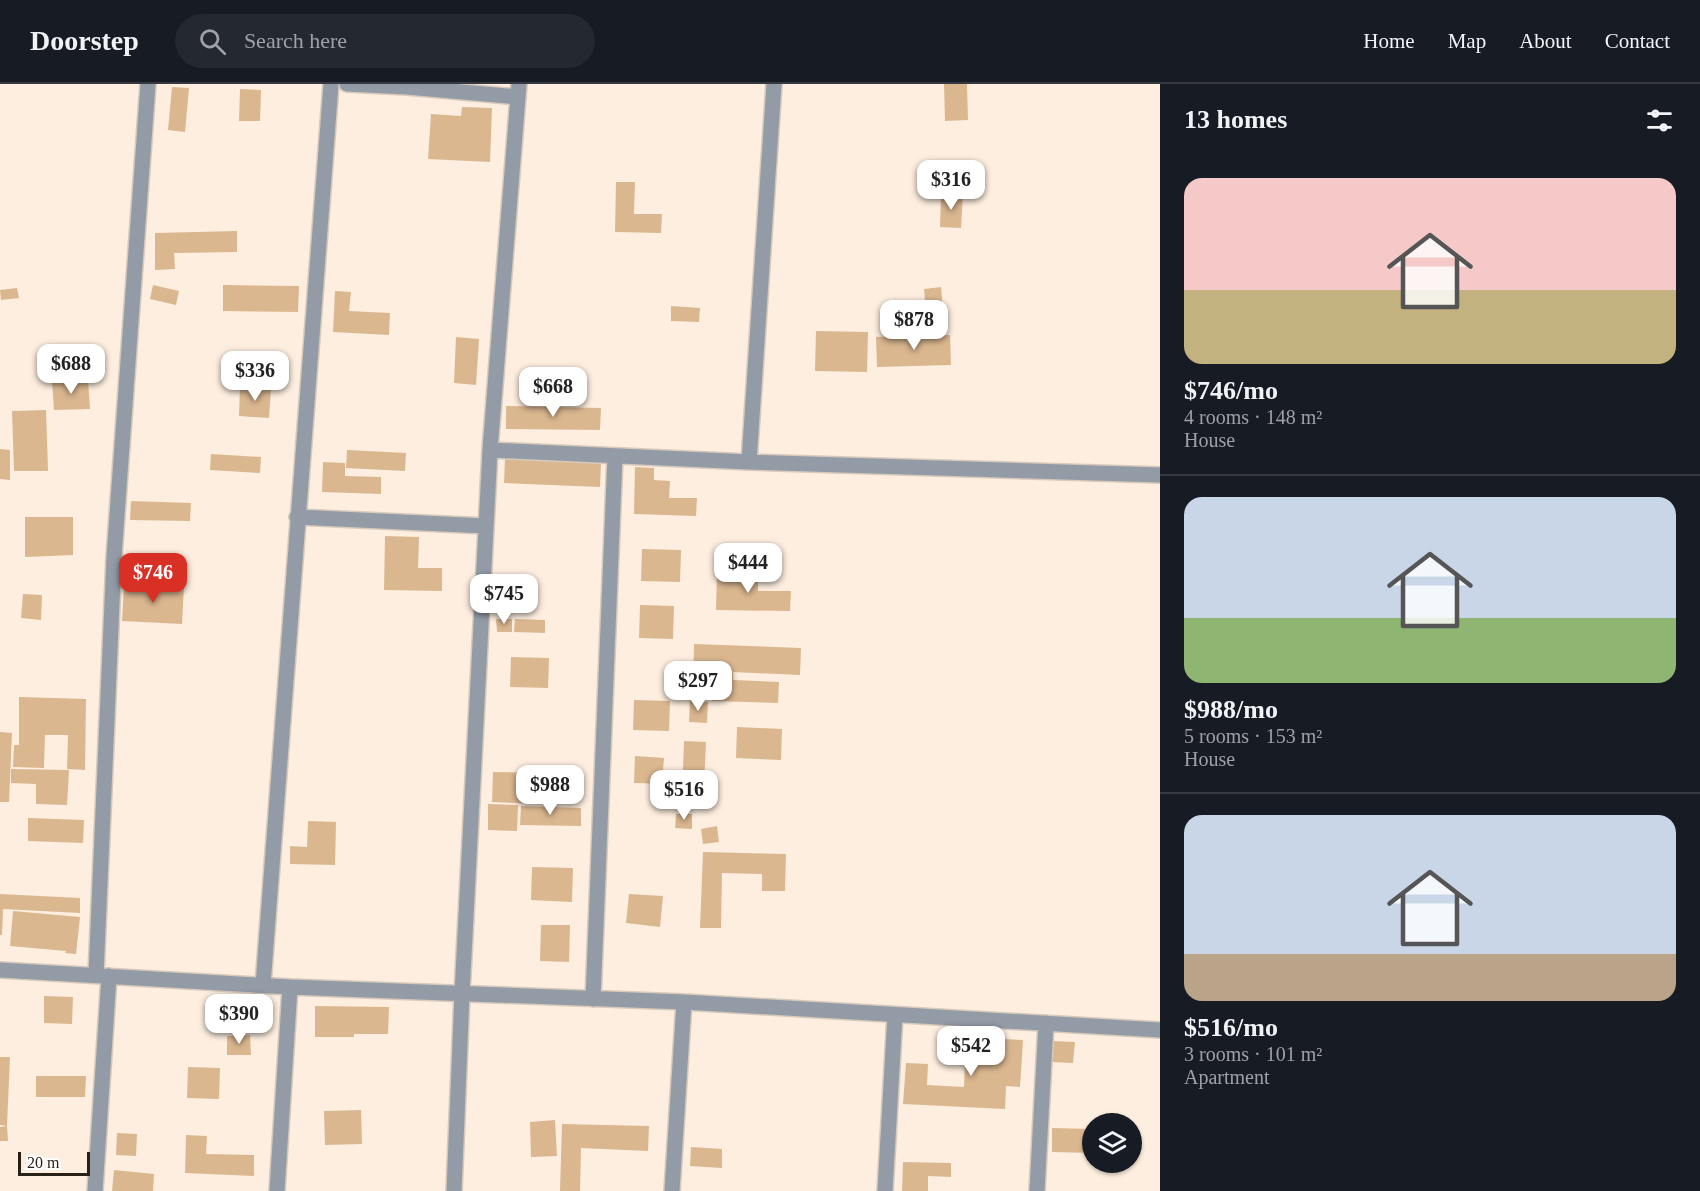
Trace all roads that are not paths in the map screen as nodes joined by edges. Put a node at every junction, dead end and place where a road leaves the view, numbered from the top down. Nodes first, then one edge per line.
1 (148, 84) edge
2 (332, 84) edge
3 (348, 84) edge
4 (774, 84) edge
5 (407, 86) edge
6 (518, 91) edge
7 (490, 450) junction
8 (615, 456) junction
9 (749, 462) junction
10 (1160, 475) edge
11 (297, 517) junction
12 (486, 526) junction
13 (0, 970) edge
14 (102, 976) junction
15 (263, 985) junction
16 (290, 987) junction
17 (462, 994) junction
18 (593, 999) junction
19 (684, 1002) junction
20 (895, 1015) junction
21 (1046, 1023) junction
22 (1160, 1030) edge
23 (95, 1191) edge
24 (277, 1191) edge
25 (454, 1191) edge
26 (672, 1191) edge
27 (885, 1191) edge
28 (1037, 1191) edge

1 - 14 street
2 - 11 street
3 - 5 street
4 - 9 street
5 - 6 street
6 - 7 street
7 - 8 street
7 - 12 street
8 - 9 street
8 - 18 street
9 - 10 street
11 - 12 street
11 - 15 street
12 - 17 street
13 - 14 street
14 - 15 street
14 - 23 street
15 - 16 street
16 - 17 street
16 - 24 street
17 - 18 street
17 - 25 street
18 - 19 street
19 - 20 street
19 - 26 street
20 - 21 street
20 - 27 street
21 - 22 street
21 - 28 street

